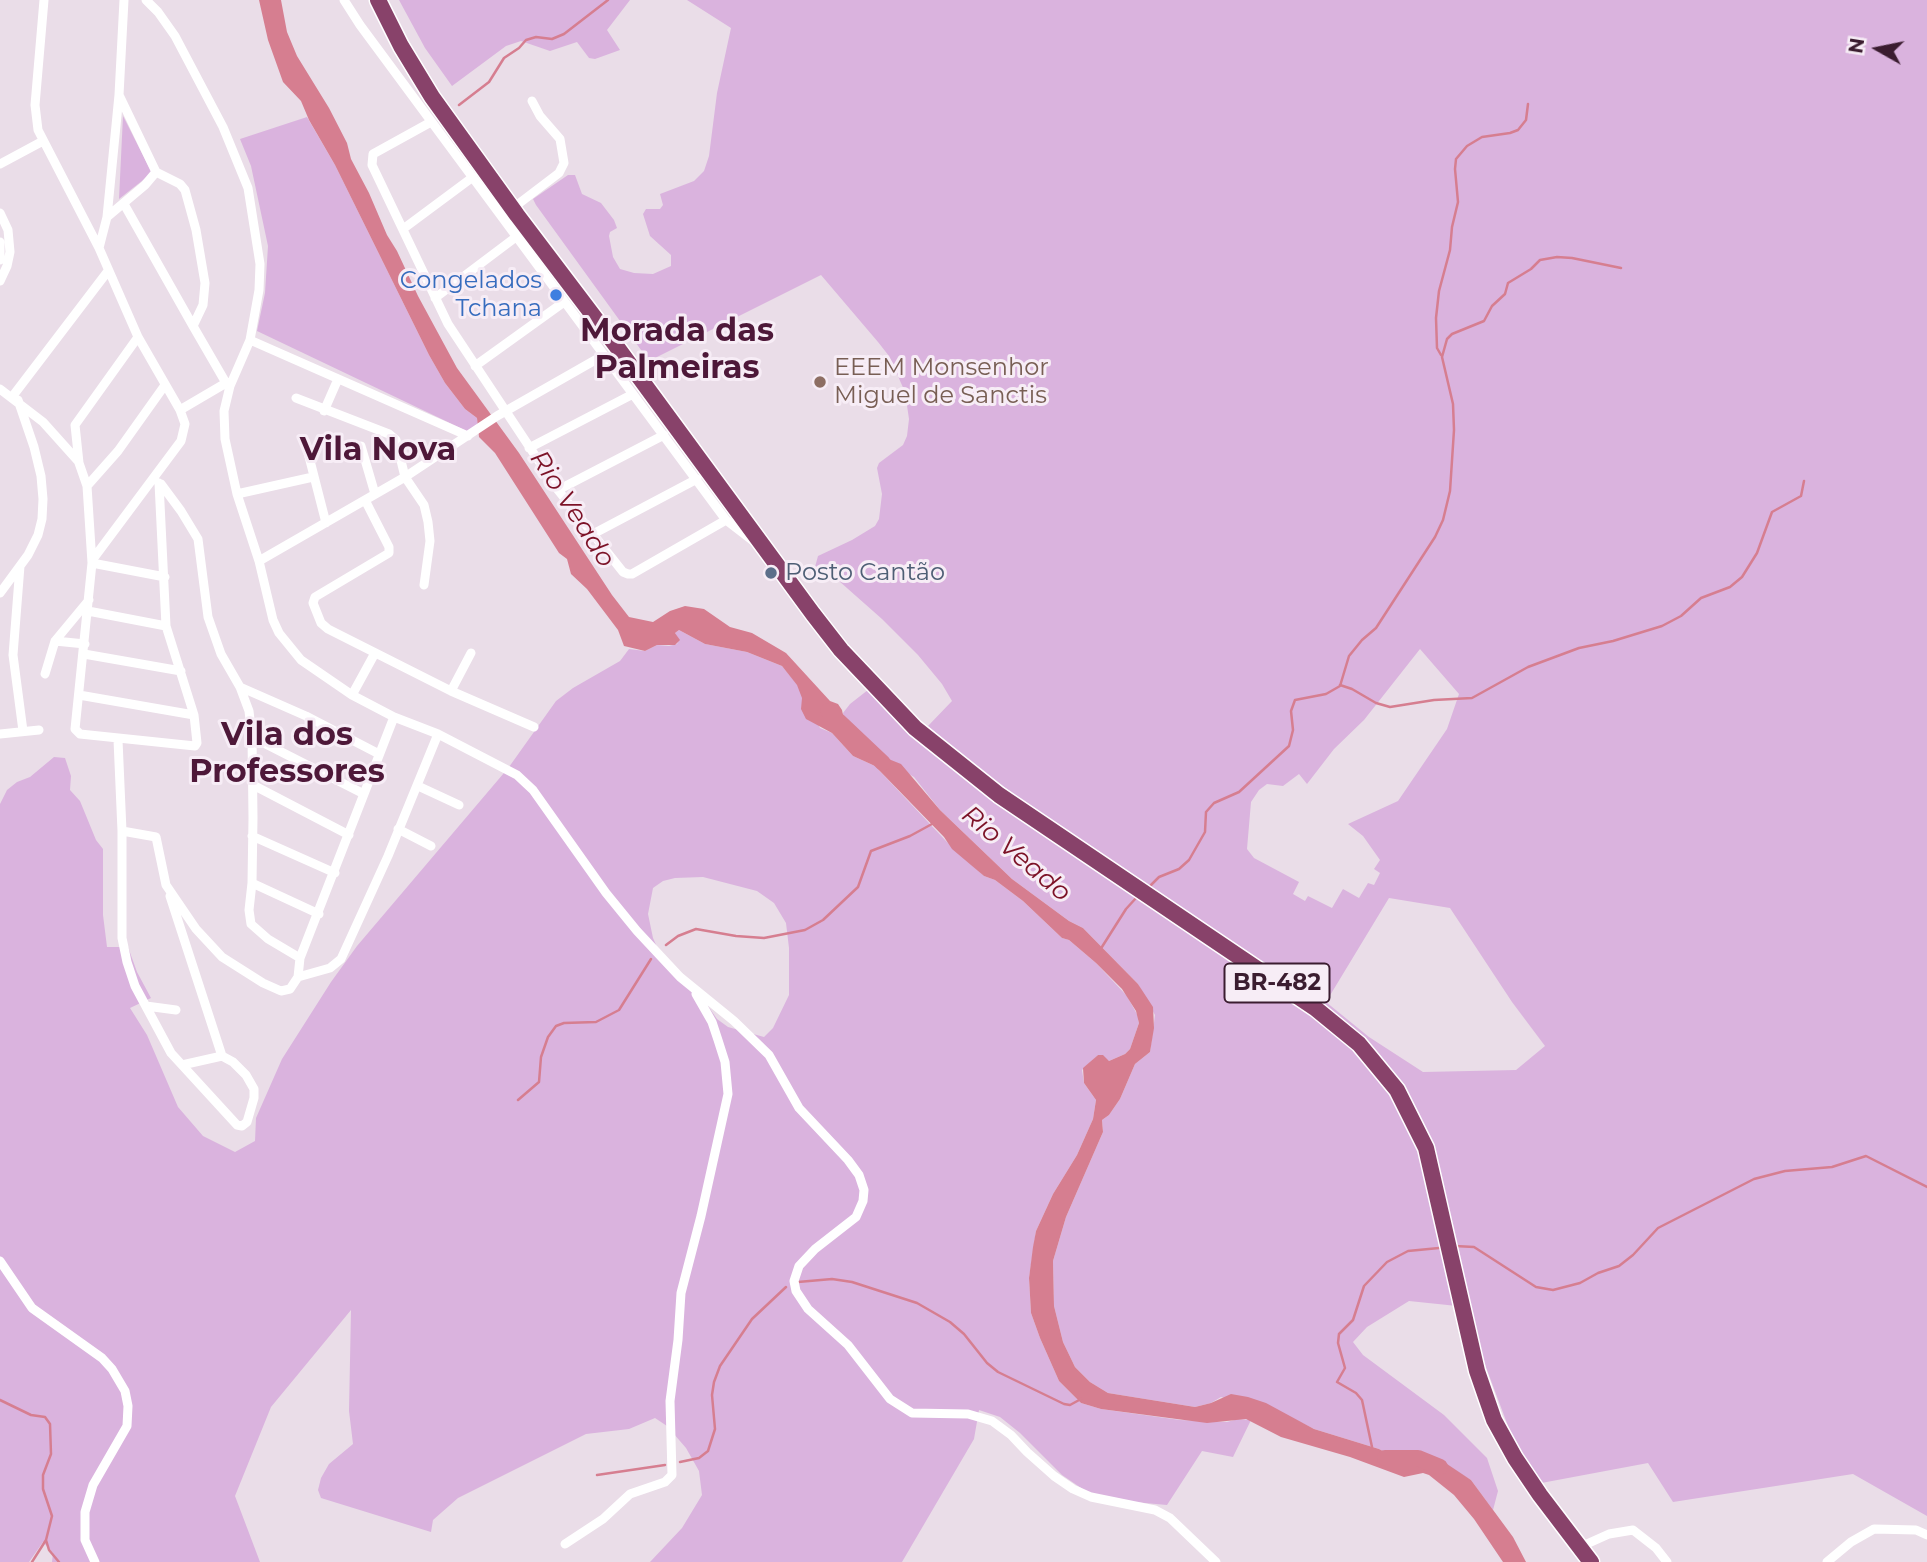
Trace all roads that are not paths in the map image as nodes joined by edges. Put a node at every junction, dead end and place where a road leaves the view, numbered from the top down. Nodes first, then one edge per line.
1 (44, 0) edge
2 (124, 0) edge
3 (146, 0) edge
4 (344, 0) edge
5 (378, 0) edge
6 (118, 95) junction
7 (532, 101) dead end
8 (431, 122) junction
9 (43, 141) junction
10 (0, 164) edge
11 (156, 172) junction
12 (473, 177) junction
13 (124, 204) junction
14 (513, 208) junction
15 (0, 213) edge
16 (107, 217) junction
17 (402, 229) junction
18 (516, 237) junction
19 (0, 242) edge
20 (99, 248) junction
21 (0, 260) edge
22 (108, 271) junction
23 (0, 281) edge
24 (435, 298) junction
25 (564, 302) junction
26 (193, 326) junction
27 (138, 337) junction
28 (250, 340) junction
29 (604, 355) junction
30 (475, 366) junction
31 (338, 379) junction
32 (165, 385) junction
33 (228, 385) junction
34 (0, 389) edge
35 (633, 394) junction
36 (15, 398) junction
37 (296, 398) dead end
38 (180, 410) junction
39 (324, 411) junction
40 (507, 411) junction
41 (468, 435) junction
42 (664, 436) junction
43 (305, 441) dead end
44 (361, 446) dead end
45 (529, 448) junction
46 (79, 463) junction
47 (313, 477) junction
48 (405, 477) junction
49 (696, 479) junction
50 (157, 481) junction
51 (87, 486) junction
52 (558, 489) junction
53 (236, 494) junction
54 (375, 494) junction
55 (365, 500) junction
56 (726, 520) junction
57 (326, 523) junction
58 (593, 534) junction
59 (765, 550) junction
60 (92, 561) junction
61 (259, 561) junction
62 (20, 566) junction
63 (165, 576) junction
64 (424, 585) dead end
65 (0, 593) edge
66 (89, 600) junction
67 (88, 611) junction
68 (166, 626) junction
69 (55, 641) junction
70 (84, 649) junction
71 (375, 653) junction
72 (471, 653) dead end
73 (181, 671) junction
74 (46, 674) dead end
75 (240, 687) junction
76 (452, 691) junction
77 (79, 695) junction
78 (352, 695) junction
79 (194, 715) junction
80 (394, 717) junction
81 (534, 727) dead end
82 (38, 730) dead end
83 (23, 731) junction
84 (0, 734) edge
85 (438, 734) junction
86 (252, 737) junction
87 (118, 740) junction
88 (379, 754) junction
89 (253, 785) junction
90 (418, 786) junction
91 (365, 794) junction
92 (458, 805) dead end
93 (398, 829) junction
94 (122, 831) junction
95 (349, 835) junction
96 (252, 836) junction
97 (431, 846) dead end
98 (335, 873) junction
99 (252, 883) junction
100 (166, 884) junction
101 (319, 914) junction
102 (300, 958) junction
103 (298, 976) junction
104 (691, 986) junction
105 (146, 1006) junction
106 (176, 1010) dead end
107 (222, 1056) junction
108 (182, 1065) junction
109 (0, 1261) edge
110 (1927, 1535) edge
111 (565, 1544) dead end
112 (1580, 1547) junction
113 (95, 1562) edge
114 (1216, 1562) edge
115 (1591, 1562) edge
116 (1667, 1562) edge
117 (1827, 1562) edge

1 - 9 street
2 - 6 street
3 - 28 street
4 - 8 street
5 - 14 highway, BR-482
6 - 11 street
6 - 16 street
7 - 14 street
8 - 12 street
8 - 17 street
9 - 10 street
9 - 20 street
11 - 13 street
11 - 26 street
12 - 17 street
12 - 18 street
13 - 16 street
13 - 26 street
14 - 59 highway, BR-482
15 - 23 street
16 - 20 street
17 - 24 street
18 - 24 street
18 - 25 street
19 - 21 street
20 - 22 street
22 - 27 street
22 - 36 street
24 - 30 street
25 - 29 street
25 - 30 street
26 - 33 street
27 - 32 street
27 - 46 street
28 - 31 street
28 - 33 street
29 - 35 street
29 - 40 street
30 - 40 street
31 - 39 street
31 - 41 street
32 - 38 street
32 - 51 street
33 - 38 street
33 - 53 street
34 - 36 street
35 - 42 street
35 - 45 street
36 - 46 street
36 - 62 street
37 - 39 street
38 - 50 street
39 - 48 street
40 - 41 street
40 - 45 street
41 - 48 street
42 - 49 street
42 - 52 street
43 - 47 street
44 - 54 street
45 - 52 street
46 - 51 street
47 - 53 street
47 - 57 street
48 - 54 street
48 - 64 street
49 - 56 street
49 - 58 street
50 - 60 street
50 - 63 street
50 - 75 street
51 - 60 street
52 - 58 street
53 - 61 street
54 - 55 street
55 - 57 street
55 - 71 street
56 - 58 street
56 - 59 street
57 - 61 street
59 - 112 highway, BR-482
60 - 63 street
60 - 66 street
61 - 78 street
62 - 65 street
62 - 83 street
63 - 68 street
66 - 67 street
66 - 69 street
67 - 68 street
67 - 70 street
68 - 73 street
69 - 70 street
69 - 74 street
70 - 73 street
70 - 77 street
71 - 76 street
71 - 78 street
72 - 76 street
73 - 79 street
75 - 86 street
75 - 88 street
76 - 81 street
77 - 79 street
77 - 87 street
78 - 80 street
79 - 87 street
80 - 85 street
80 - 88 street
82 - 83 street
83 - 84 street
85 - 90 street
85 - 104 street
86 - 89 street
86 - 91 street
87 - 94 street
88 - 91 street
89 - 95 street
89 - 96 street
90 - 92 street
90 - 93 street
91 - 95 street
93 - 97 street
93 - 103 street
94 - 100 street
94 - 105 street
95 - 98 street
96 - 98 street
96 - 99 street
98 - 101 street
99 - 101 street
99 - 102 street
100 - 103 street
100 - 107 street
101 - 102 street
102 - 103 street
104 - 111 street
104 - 114 street
105 - 106 street
105 - 108 street
107 - 108 street
107 - 108 street
109 - 113 street
110 - 117 street
112 - 115 highway, BR-482
112 - 116 street

